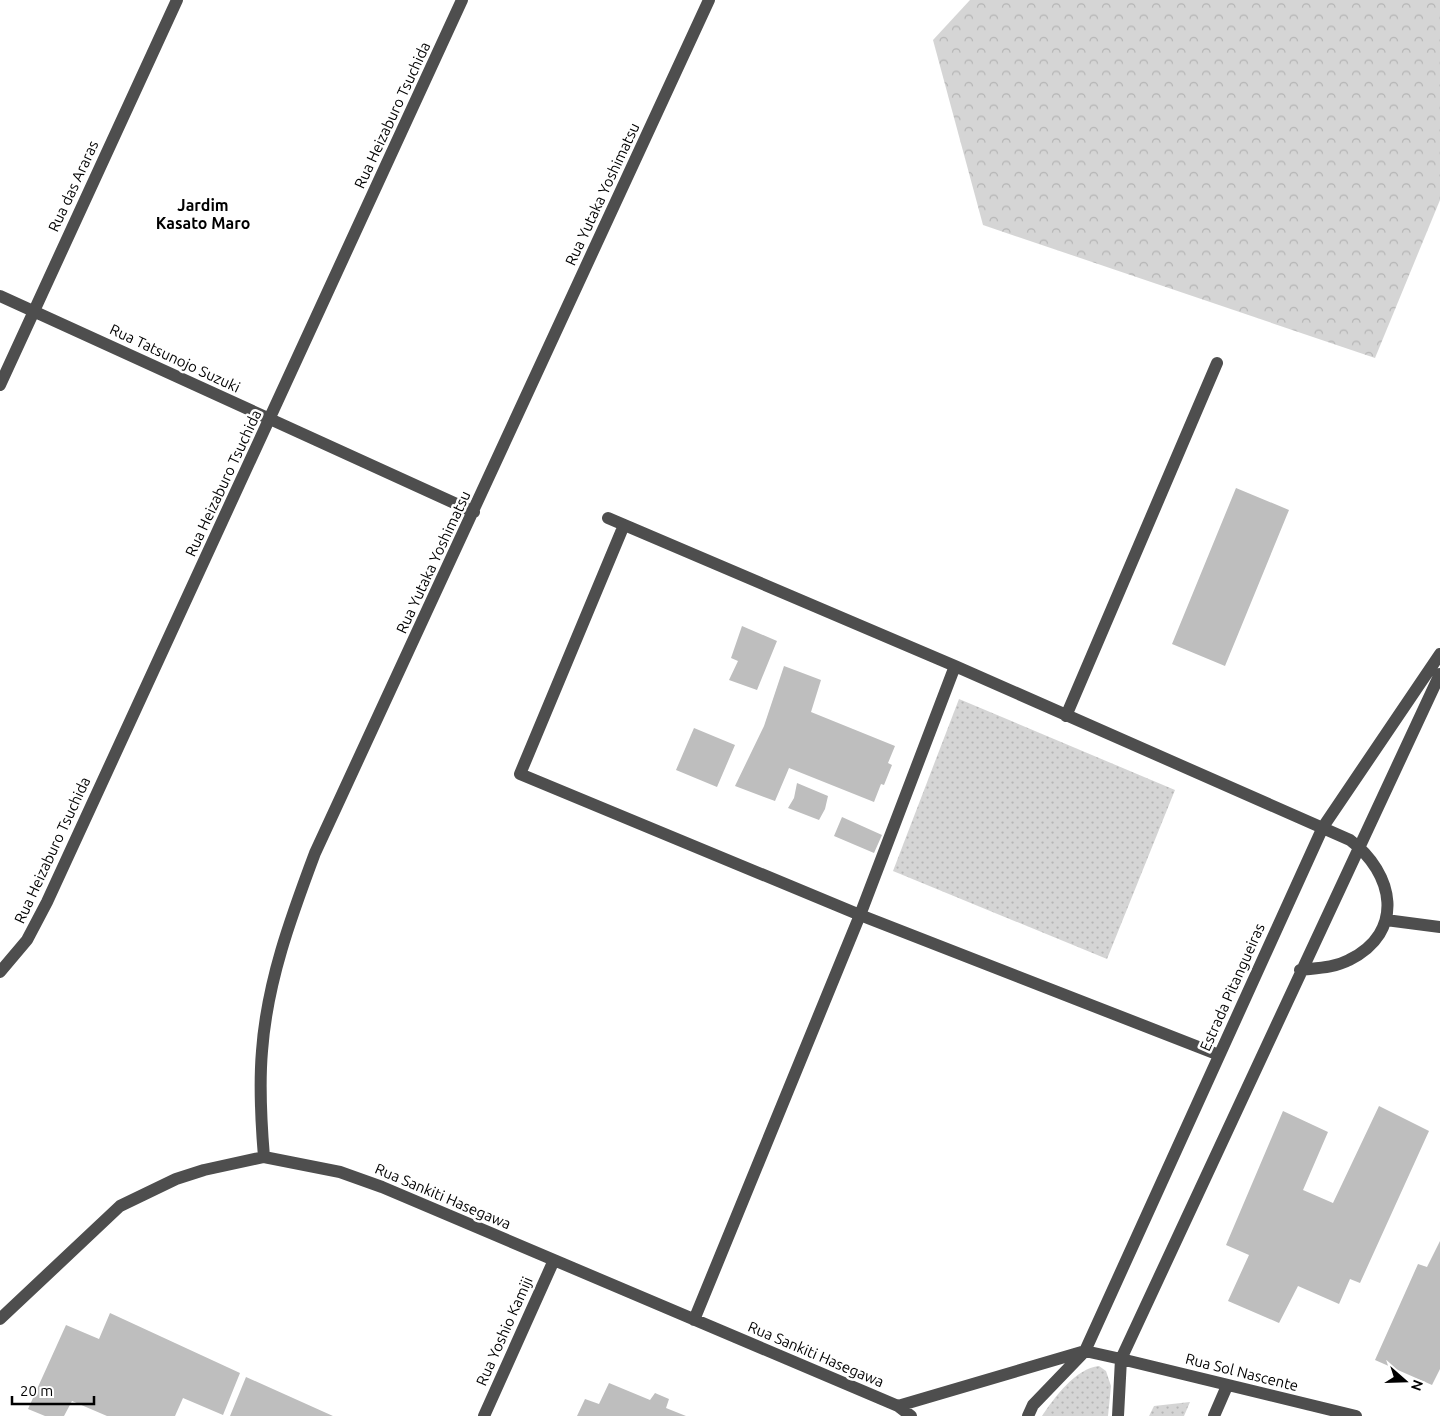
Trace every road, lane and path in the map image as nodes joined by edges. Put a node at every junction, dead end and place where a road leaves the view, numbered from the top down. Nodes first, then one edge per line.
1 (177, 0) edge
2 (462, 0) edge
3 (709, 0) edge
4 (0, 296) edge
5 (33, 311) junction
6 (1217, 363) dead end
7 (0, 385) edge
8 (270, 420) junction
9 (474, 512) junction
10 (608, 518) dead end
11 (624, 525) junction
12 (1440, 654) edge
13 (955, 666) junction
14 (1440, 674) edge
15 (1066, 716) junction
16 (1323, 827) junction
17 (1358, 846) junction
18 (860, 915) junction
19 (1386, 920) junction
20 (1440, 927) edge
21 (2, 967) edge
22 (1300, 970) junction
23 (1219, 1055) junction
24 (264, 1157) junction
25 (554, 1260) junction
26 (0, 1320) edge
27 (694, 1320) junction
28 (1085, 1351) junction
29 (1120, 1359) junction
30 (1227, 1386) junction
31 (898, 1406) junction
32 (484, 1416) edge
33 (912, 1416) edge
34 (1028, 1416) edge
35 (1118, 1416) edge
36 (1214, 1416) edge
37 (1356, 1416) edge

1 - 5 street, Rua das Araras
2 - 8 street, Rua Heizaburo Tsuchida
3 - 9 street, Rua Yutaka Yoshimatsu
4 - 5 street, Rua Tatsunojo Suzuki
5 - 7 street, Rua das Araras
5 - 8 street, Rua Tatsunojo Suzuki
6 - 15 street
8 - 9 street, Rua Tatsunojo Suzuki
8 - 21 street, Rua Heizaburo Tsuchida
9 - 24 street, Rua Yutaka Yoshimatsu
10 - 11 street
11 - 13 street
11 - 18 street
12 - 16 street, Estrada Pitangueiras
13 - 15 street
13 - 18 street
14 - 17 street
15 - 16 street
16 - 17 street
16 - 23 street, Estrada Pitangueiras
17 - 19 street
17 - 22 street
18 - 23 street
18 - 27 street
19 - 20 street
19 - 22 street
22 - 29 street
23 - 28 street, Estrada Pitangueiras
24 - 25 street, Rua Sankiti Hasegawa
24 - 26 street, Rua Sankiti Hasegawa
25 - 27 street, Rua Sankiti Hasegawa
25 - 32 street, Rua Yoshio Kamiji
27 - 31 street, Rua Sankiti Hasegawa
28 - 29 street, Rua Sol Nascente
28 - 31 street
28 - 34 street, Estrada Pitangueiras
29 - 30 street, Rua Sol Nascente
29 - 35 street
30 - 36 street
30 - 37 street, Rua Sol Nascente
31 - 33 street, Rua Sankiti Hasegawa

